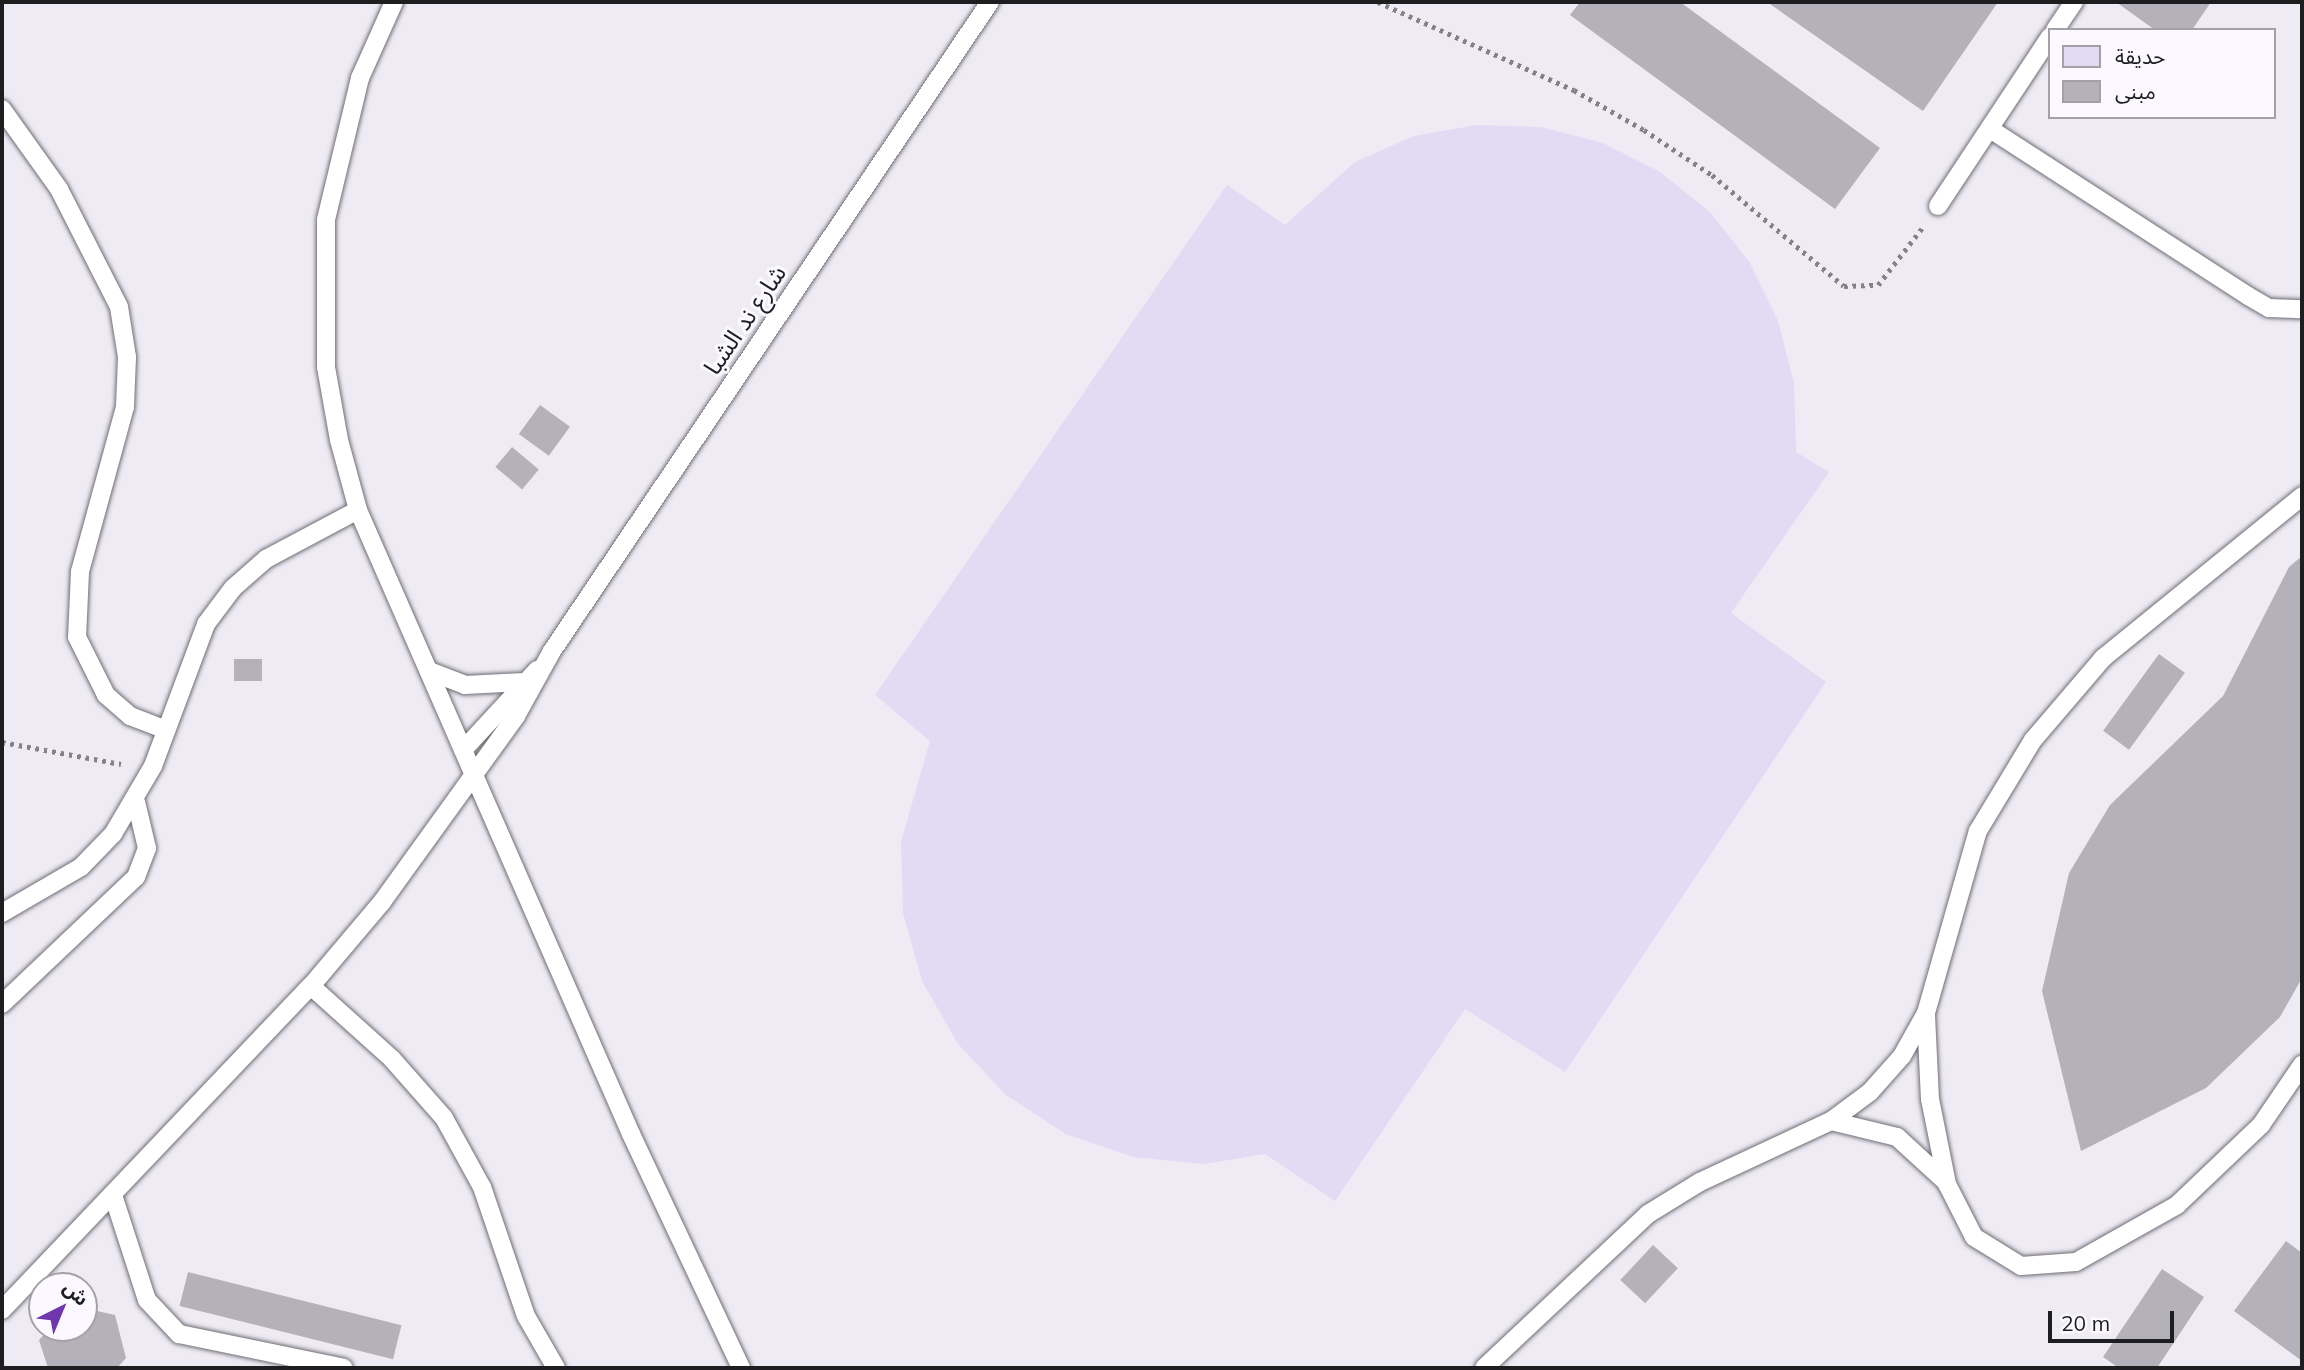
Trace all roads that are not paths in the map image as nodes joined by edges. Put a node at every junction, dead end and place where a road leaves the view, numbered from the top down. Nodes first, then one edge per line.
1 (394, 2) edge
2 (990, 2) edge
3 (2074, 2) edge
4 (2056, 28) edge
5 (2048, 40) edge
6 (2, 109) edge
7 (1990, 129) junction
8 (1938, 206) road end
9 (2302, 309) edge
10 (2302, 496) edge
11 (358, 510) junction
12 (542, 666) junction
13 (429, 671) junction
14 (524, 682) junction
15 (164, 729) junction
16 (463, 750) junction
17 (474, 774) junction
18 (136, 802) junction
19 (2, 913) edge
20 (312, 986) junction
21 (2, 1004) edge
22 (1926, 1013) junction
23 (2302, 1065) edge
24 (1831, 1121) junction
25 (1947, 1184) junction
26 (114, 1198) junction
27 (2, 1310) edge
28 (344, 1368) edge
29 (556, 1368) edge
30 (741, 1368) edge
31 (1484, 1368) edge

1 - 11 lane
2 - 12 lane, شارع ند الشبا
3 - 4 lane
5 - 7 lane
6 - 15 lane
7 - 8 lane
7 - 9 lane
10 - 22 lane
11 - 13 lane
11 - 15 lane
12 - 14 lane, شارع ند الشبا
12 - 17 lane, شارع ند الشبا
13 - 14 lane
13 - 16 lane
14 - 16 lane, شارع ند الشبا
15 - 18 lane
16 - 17 lane
17 - 20 lane, شارع ند الشبا
17 - 30 lane
18 - 19 lane
18 - 21 lane
20 - 26 lane, شارع ند الشبا
20 - 29 lane
22 - 24 lane
22 - 25 lane
23 - 25 lane
24 - 25 lane
24 - 31 lane
26 - 27 lane, شارع ند الشبا
26 - 28 lane

